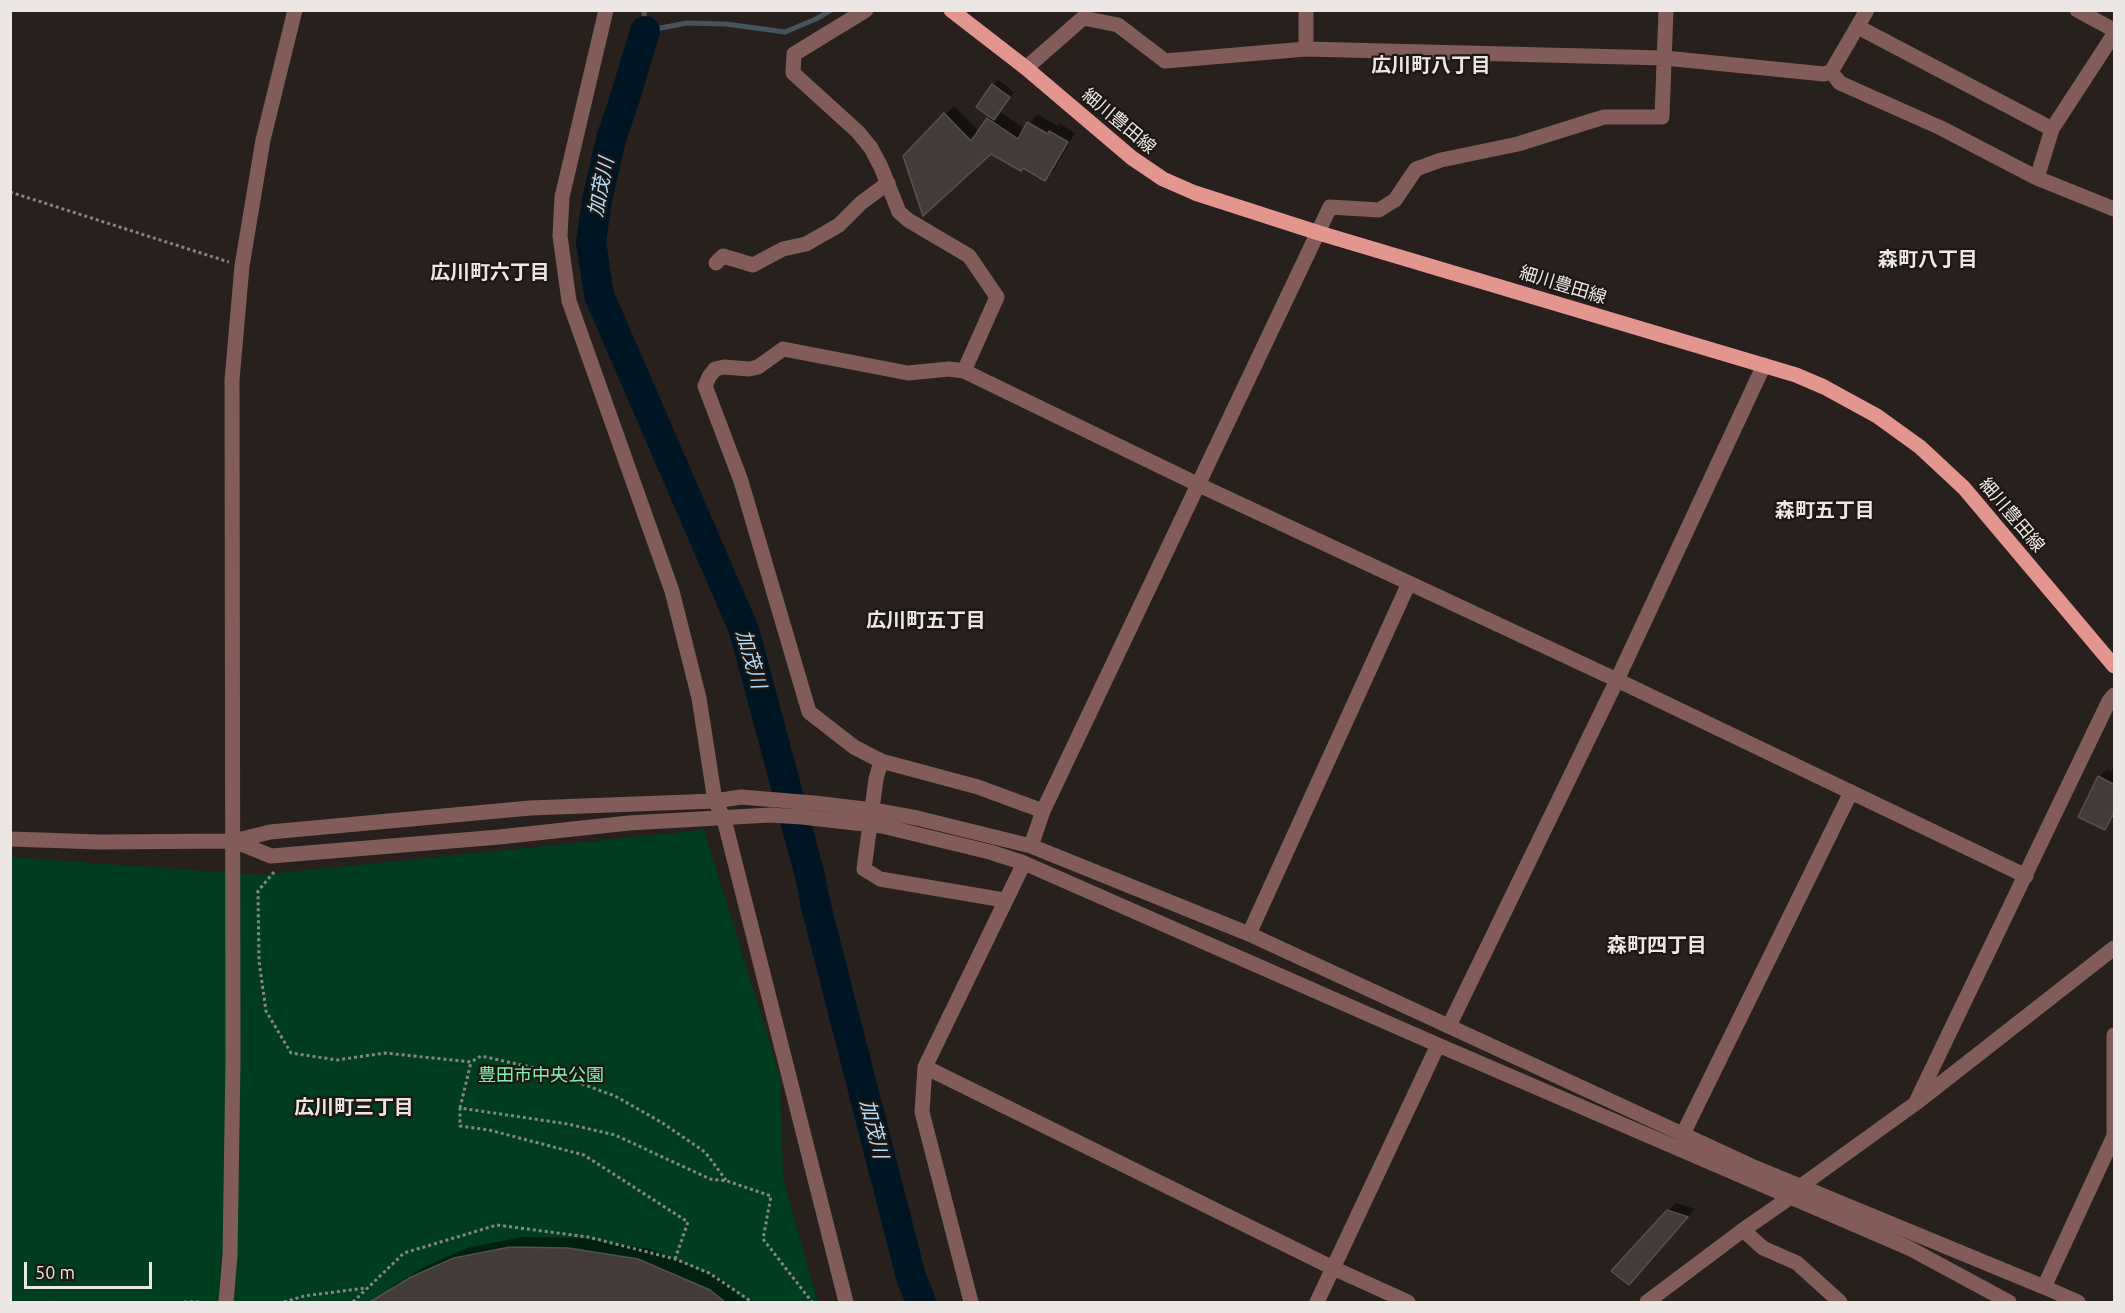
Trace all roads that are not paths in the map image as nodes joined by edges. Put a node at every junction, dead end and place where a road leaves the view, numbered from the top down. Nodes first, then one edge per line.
1 (295, 10) edge
2 (606, 10) edge
3 (866, 10) edge
4 (1306, 10) edge
5 (1666, 10) edge
6 (1867, 10) edge
7 (2078, 10) edge
8 (951, 11) edge
9 (1858, 27) junction
10 (2115, 32) edge
11 (1306, 50) junction
12 (1665, 58) junction
13 (1026, 68) junction
14 (1831, 72) junction
15 (2052, 129) junction
16 (2037, 178) junction
17 (888, 183) junction
18 (2115, 209) edge
19 (1319, 233) junction
20 (716, 263) dead end
21 (1764, 365) junction
22 (964, 371) junction
23 (1199, 485) junction
24 (1409, 583) junction
25 (2115, 666) edge
26 (1617, 680) junction
27 (2115, 695) edge
28 (881, 761) junction
29 (1851, 792) junction
30 (715, 801) junction
31 (1043, 811) junction
32 (731, 817) junction
33 (873, 817) junction
34 (10, 839) edge
35 (234, 842) junction
36 (1031, 846) junction
37 (1024, 863) junction
38 (2026, 876) junction
39 (1005, 900) junction
40 (1249, 934) junction
41 (2113, 952) edge
42 (1449, 1026) junction
43 (2115, 1035) edge
44 (1438, 1045) junction
45 (925, 1067) junction
46 (1916, 1103) junction
47 (1683, 1134) junction
48 (1749, 1172) junction
49 (1797, 1191) junction
50 (1743, 1230) junction
51 (1333, 1268) junction
52 (2044, 1287) junction
53 (226, 1302) edge
54 (846, 1302) edge
55 (970, 1302) edge
56 (1317, 1302) edge
57 (1408, 1302) edge
58 (1647, 1302) edge
59 (1840, 1302) edge
60 (2009, 1302) edge
61 (2078, 1302) edge

1 - 35 street
2 - 30 street
3 - 17 street
4 - 11 street
5 - 12 street
6 - 9 street
7 - 10 street
8 - 13 main road, 細川豊田線
9 - 14 street
9 - 15 street
10 - 15 street
11 - 12 street
11 - 13 street
12 - 14 street
12 - 19 street
13 - 19 main road, 細川豊田線
14 - 16 street
15 - 16 street
16 - 18 street
17 - 20 street
17 - 22 street
19 - 21 main road, 細川豊田線
19 - 23 street
21 - 25 main road, 細川豊田線
21 - 26 street
22 - 23 street
22 - 28 street
23 - 24 street
23 - 31 street
24 - 26 street
24 - 40 street
26 - 29 street
26 - 42 street
27 - 38 street
28 - 31 street
28 - 39 street
29 - 38 street
29 - 47 street
30 - 32 street
30 - 33 street
30 - 35 street
31 - 36 street
32 - 33 street
32 - 35 street
32 - 54 street
33 - 36 street
33 - 37 street
34 - 35 street
35 - 53 street
36 - 40 street
37 - 39 street
37 - 44 street
38 - 46 street
39 - 45 street
40 - 42 street
41 - 46 street
42 - 47 street
43 - 52 street
44 - 48 street
44 - 51 street
45 - 51 street
45 - 55 street
46 - 49 street
47 - 48 street
48 - 49 street
49 - 50 street
49 - 52 street
49 - 60 street
50 - 58 street
50 - 59 street
51 - 56 street
51 - 57 street
52 - 61 street

